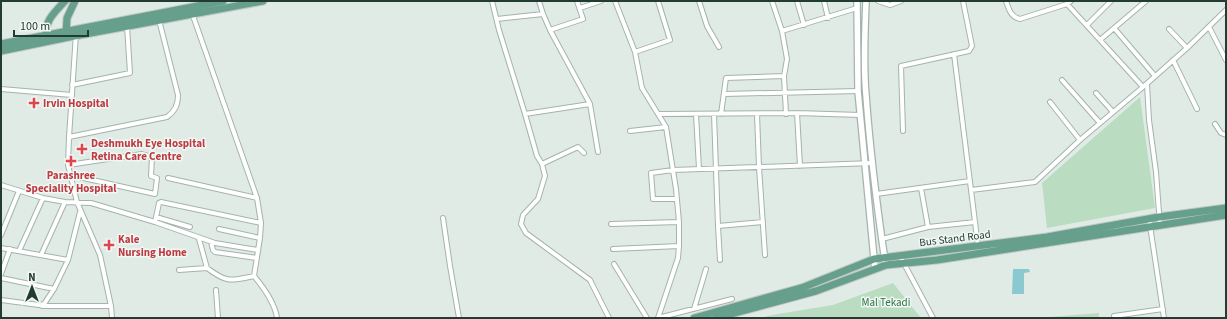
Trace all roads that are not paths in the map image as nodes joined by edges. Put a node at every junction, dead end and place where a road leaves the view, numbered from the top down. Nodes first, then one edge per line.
1 (65, 1) edge
2 (75, 1) edge
3 (220, 1) edge
4 (263, 1) edge
5 (492, 1) edge
6 (539, 1) edge
7 (577, 1) edge
8 (601, 1) edge
9 (615, 1) edge
10 (658, 1) edge
11 (699, 1) edge
12 (772, 1) edge
13 (797, 1) edge
14 (824, 1) edge
15 (857, 1) edge
16 (866, 1) edge
17 (878, 1) edge
18 (901, 1) edge
19 (963, 1) edge
20 (1006, 1) edge
21 (1111, 1) edge
22 (1146, 1) edge
23 (1069, 3) edge
24 (580, 8) junction
25 (857, 8) junction
26 (195, 10) junction
27 (1226, 10) edge
28 (543, 14) junction
29 (828, 18) junction
30 (497, 19) junction
31 (159, 20) junction
32 (804, 25) junction
33 (1087, 25) junction
34 (126, 26) junction
35 (1209, 27) junction
36 (100, 28) junction
37 (1114, 28) junction
38 (1169, 29) dead end
39 (550, 30) junction
40 (782, 31) junction
41 (76, 32) junction
42 (66, 34) junction
43 (46, 38) junction
44 (1100, 40) junction
45 (1, 44) edge
46 (719, 47) dead end
47 (1187, 48) junction
48 (1, 51) edge
49 (635, 52) junction
50 (954, 54) junction
51 (1173, 60) junction
52 (1226, 60) edge
53 (784, 76) junction
54 (1155, 76) junction
55 (1062, 80) dead end
56 (1148, 84) junction
57 (72, 85) junction
58 (1143, 87) junction
59 (1, 89) edge
60 (858, 91) junction
61 (785, 93) junction
62 (1096, 93) dead end
63 (724, 94) junction
64 (72, 95) junction
65 (1050, 102) dead end
66 (590, 104) junction
67 (1197, 109) dead end
68 (1113, 112) junction
69 (525, 114) junction
70 (658, 114) junction
71 (696, 114) junction
72 (714, 114) junction
73 (721, 114) junction
74 (757, 114) junction
75 (786, 114) junction
76 (797, 114) junction
77 (860, 114) junction
78 (1100, 123) junction
79 (1215, 124) dead end
80 (666, 127) junction
81 (630, 131) dead end
82 (903, 131) dead end
83 (1226, 135) edge
84 (69, 137) junction
85 (1080, 140) junction
86 (598, 152) dead end
87 (584, 153) dead end
88 (873, 163) junction
89 (542, 164) junction
90 (865, 164) junction
91 (68, 165) junction
92 (800, 166) junction
93 (759, 167) junction
94 (699, 169) junction
95 (716, 169) junction
96 (673, 170) junction
97 (70, 176) junction
98 (168, 178) dead end
99 (970, 181) junction
100 (1, 185) edge
101 (921, 188) junction
102 (971, 190) junction
103 (19, 191) junction
104 (876, 194) junction
105 (43, 198) junction
106 (257, 198) junction
107 (677, 199) junction
108 (64, 202) junction
109 (77, 202) junction
110 (1226, 208) edge
111 (80, 211) junction
112 (1226, 215) edge
113 (156, 217) junction
114 (1159, 217) junction
115 (443, 218) dead end
116 (1149, 219) junction
117 (155, 222) junction
118 (679, 222) junction
119 (763, 222) junction
120 (975, 222) junction
121 (261, 223) junction
122 (611, 224) dead end
123 (718, 226) junction
124 (1160, 226) junction
125 (190, 227) dead end
126 (928, 227) junction
127 (1151, 227) junction
128 (219, 229) dead end
129 (1, 235) edge
130 (199, 238) junction
131 (260, 238) junction
132 (882, 239) junction
133 (211, 242) junction
134 (680, 246) junction
135 (978, 246) junction
136 (1, 248) edge
137 (10, 250) junction
138 (258, 250) junction
139 (613, 250) dead end
140 (19, 251) junction
141 (41, 255) junction
142 (765, 255) dead end
143 (900, 256) junction
144 (257, 258) junction
145 (874, 259) junction
146 (68, 260) junction
147 (720, 260) dead end
148 (885, 262) junction
149 (904, 263) junction
150 (3, 264) edge
151 (614, 264) dead end
152 (207, 268) junction
153 (706, 269) dead end
154 (875, 269) junction
155 (179, 270) dead end
156 (1, 274) edge
157 (254, 276) junction
158 (1, 278) edge
159 (54, 289) junction
160 (216, 290) dead end
161 (732, 299) dead end
162 (1, 300) edge
163 (41, 306) junction
164 (111, 306) junction
165 (694, 309) junction
166 (1163, 309) junction
167 (1114, 316) dead end
168 (112, 318) edge
169 (218, 318) edge
170 (277, 318) edge
171 (459, 318) edge
172 (609, 318) edge
173 (648, 318) edge
174 (694, 318) edge
175 (716, 318) edge
176 (933, 318) edge
177 (1164, 318) edge

1 - 43 main road
2 - 42 main road
3 - 26 main road
4 - 26 main road
5 - 30 street
6 - 28 street
7 - 24 street
8 - 24 street
9 - 49 street
10 - 49 street
11 - 46 street
12 - 40 street
13 - 32 street
14 - 29 street
15 - 25 street
16 - 88 street
17 - 18 street
19 - 50 street
20 - 23 street
21 - 33 street
22 - 37 street
23 - 33 street
24 - 39 street
25 - 29 street
25 - 60 street
26 - 31 main road
26 - 36 main road
26 - 106 street
27 - 35 street
28 - 30 street
28 - 39 street
29 - 32 street
30 - 69 street
31 - 34 main road
31 - 84 street
32 - 40 street
33 - 44 street
34 - 36 main road
34 - 57 street
35 - 47 street
35 - 52 street
36 - 41 main road
37 - 44 street
37 - 54 street
38 - 47 street
39 - 66 street
40 - 53 street
41 - 42 main road
41 - 57 street
42 - 43 main road
43 - 45 main road
43 - 48 main road
44 - 58 street
47 - 51 street
49 - 70 street
50 - 82 street
50 - 99 street
51 - 54 street
51 - 67 street
53 - 61 street
53 - 63 street
54 - 56 street
55 - 78 street
56 - 58 street
56 - 114 street
57 - 64 street
58 - 68 street
59 - 64 street
60 - 61 street
60 - 77 street
61 - 63 street
61 - 75 street
62 - 68 street
63 - 73 street
64 - 84 street
65 - 85 street
66 - 69 street
66 - 86 street
68 - 78 street
69 - 89 street
70 - 71 street
70 - 80 street
71 - 72 street
71 - 94 street
72 - 73 street
72 - 95 street
73 - 74 street
74 - 75 street
74 - 93 street
75 - 76 street
76 - 77 street
76 - 92 street
77 - 90 street
78 - 85 street
79 - 83 street
80 - 81 street
80 - 96 street
84 - 91 street
85 - 102 street
87 - 89 street
88 - 90 street
88 - 104 street
89 - 172 street
90 - 92 street
90 - 145 street
91 - 97 street
91 - 97 street
92 - 93 street
93 - 95 street
93 - 119 street
94 - 95 street
94 - 96 street
95 - 123 street
96 - 107 street
96 - 107 street
97 - 109 street
98 - 106 street
99 - 101 street
99 - 102 street
100 - 103 street
101 - 104 street
101 - 126 street
102 - 120 street
103 - 105 street
103 - 129 street
104 - 132 street
105 - 108 street
105 - 140 street
106 - 121 street
107 - 118 street
108 - 109 street
108 - 141 street
109 - 111 street
109 - 117 street
110 - 114 main road, Bus Stand Road
111 - 146 street
111 - 164 street
112 - 124 main road, Bus Stand Road
113 - 117 street
113 - 121 street
113 - 125 street
114 - 116 main road, Bus Stand Road
114 - 124 street
115 - 171 street
116 - 127 street
116 - 135 main road, Bus Stand Road
117 - 130 street
118 - 122 street
118 - 134 street
119 - 123 street
119 - 142 street
120 - 126 street
120 - 135 street
121 - 131 street
123 - 147 street
124 - 127 main road, Bus Stand Road
126 - 132 street
127 - 149 main road, Bus Stand Road
127 - 166 street
128 - 131 street
130 - 133 street
130 - 152 street
131 - 138 street
132 - 148 street
133 - 138 street
133 - 144 street
134 - 139 street
134 - 165 street
135 - 143 main road, Bus Stand Road
136 - 137 street
137 - 140 street
137 - 150 street
138 - 144 street
140 - 141 street
141 - 146 street
143 - 148 main road, Bus Stand Road
143 - 149 street
144 - 157 street
145 - 148 main road, Bus Stand Road
145 - 154 street
145 - 174 main road, Bus Stand Road
146 - 159 street
148 - 149 main road, Bus Stand Road
148 - 154 main road, Bus Stand Road
149 - 176 street
150 - 156 street
151 - 173 street
152 - 155 street
152 - 157 street
153 - 165 street
154 - 175 main road, Bus Stand Road
157 - 170 street
158 - 159 street
159 - 163 street
160 - 169 street
161 - 165 street
162 - 163 street
163 - 164 street
164 - 168 street
166 - 167 street
166 - 177 street

